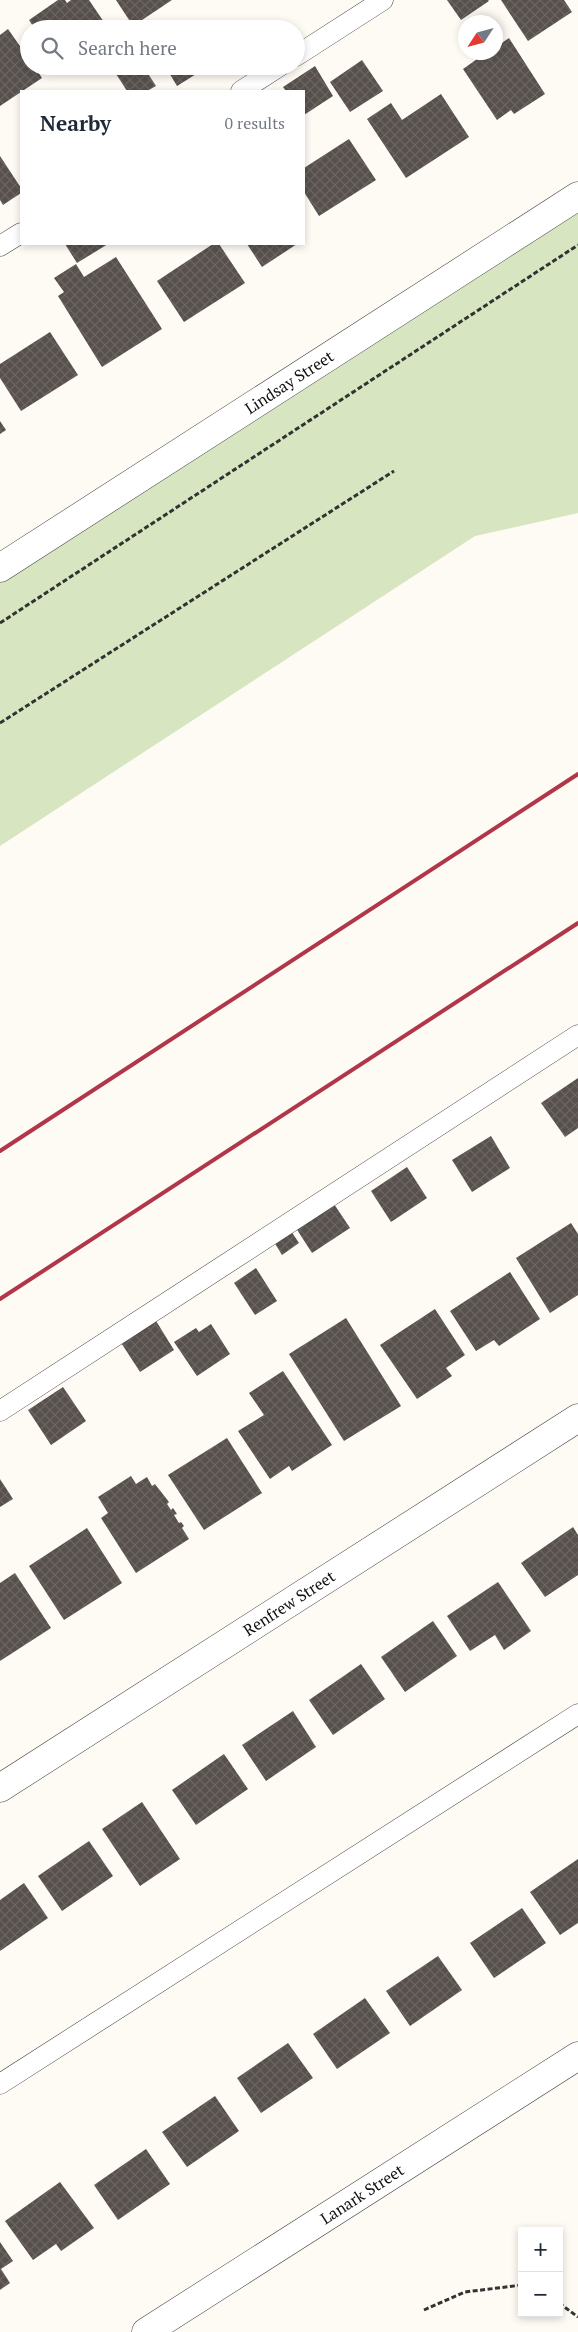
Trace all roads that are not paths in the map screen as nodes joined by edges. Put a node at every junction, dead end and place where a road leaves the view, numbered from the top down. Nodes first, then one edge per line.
1 (383, 0) edge
2 (305, 50) edge
3 (266, 75) edge
4 (243, 90) edge
5 (578, 196) edge
6 (20, 234) edge
7 (0, 246) edge
8 (0, 568) edge
9 (578, 1035) edge
10 (0, 1411) edge
11 (578, 1418) edge
12 (578, 1714) edge
13 (0, 1788) edge
14 (578, 2056) edge
15 (0, 2084) edge
16 (146, 2332) edge

1 - 2 lane
3 - 4 lane
5 - 8 street, Lindsay Street
6 - 7 lane
9 - 10 lane
11 - 13 street, Renfrew Street
12 - 15 lane
14 - 16 street, Lanark Street

